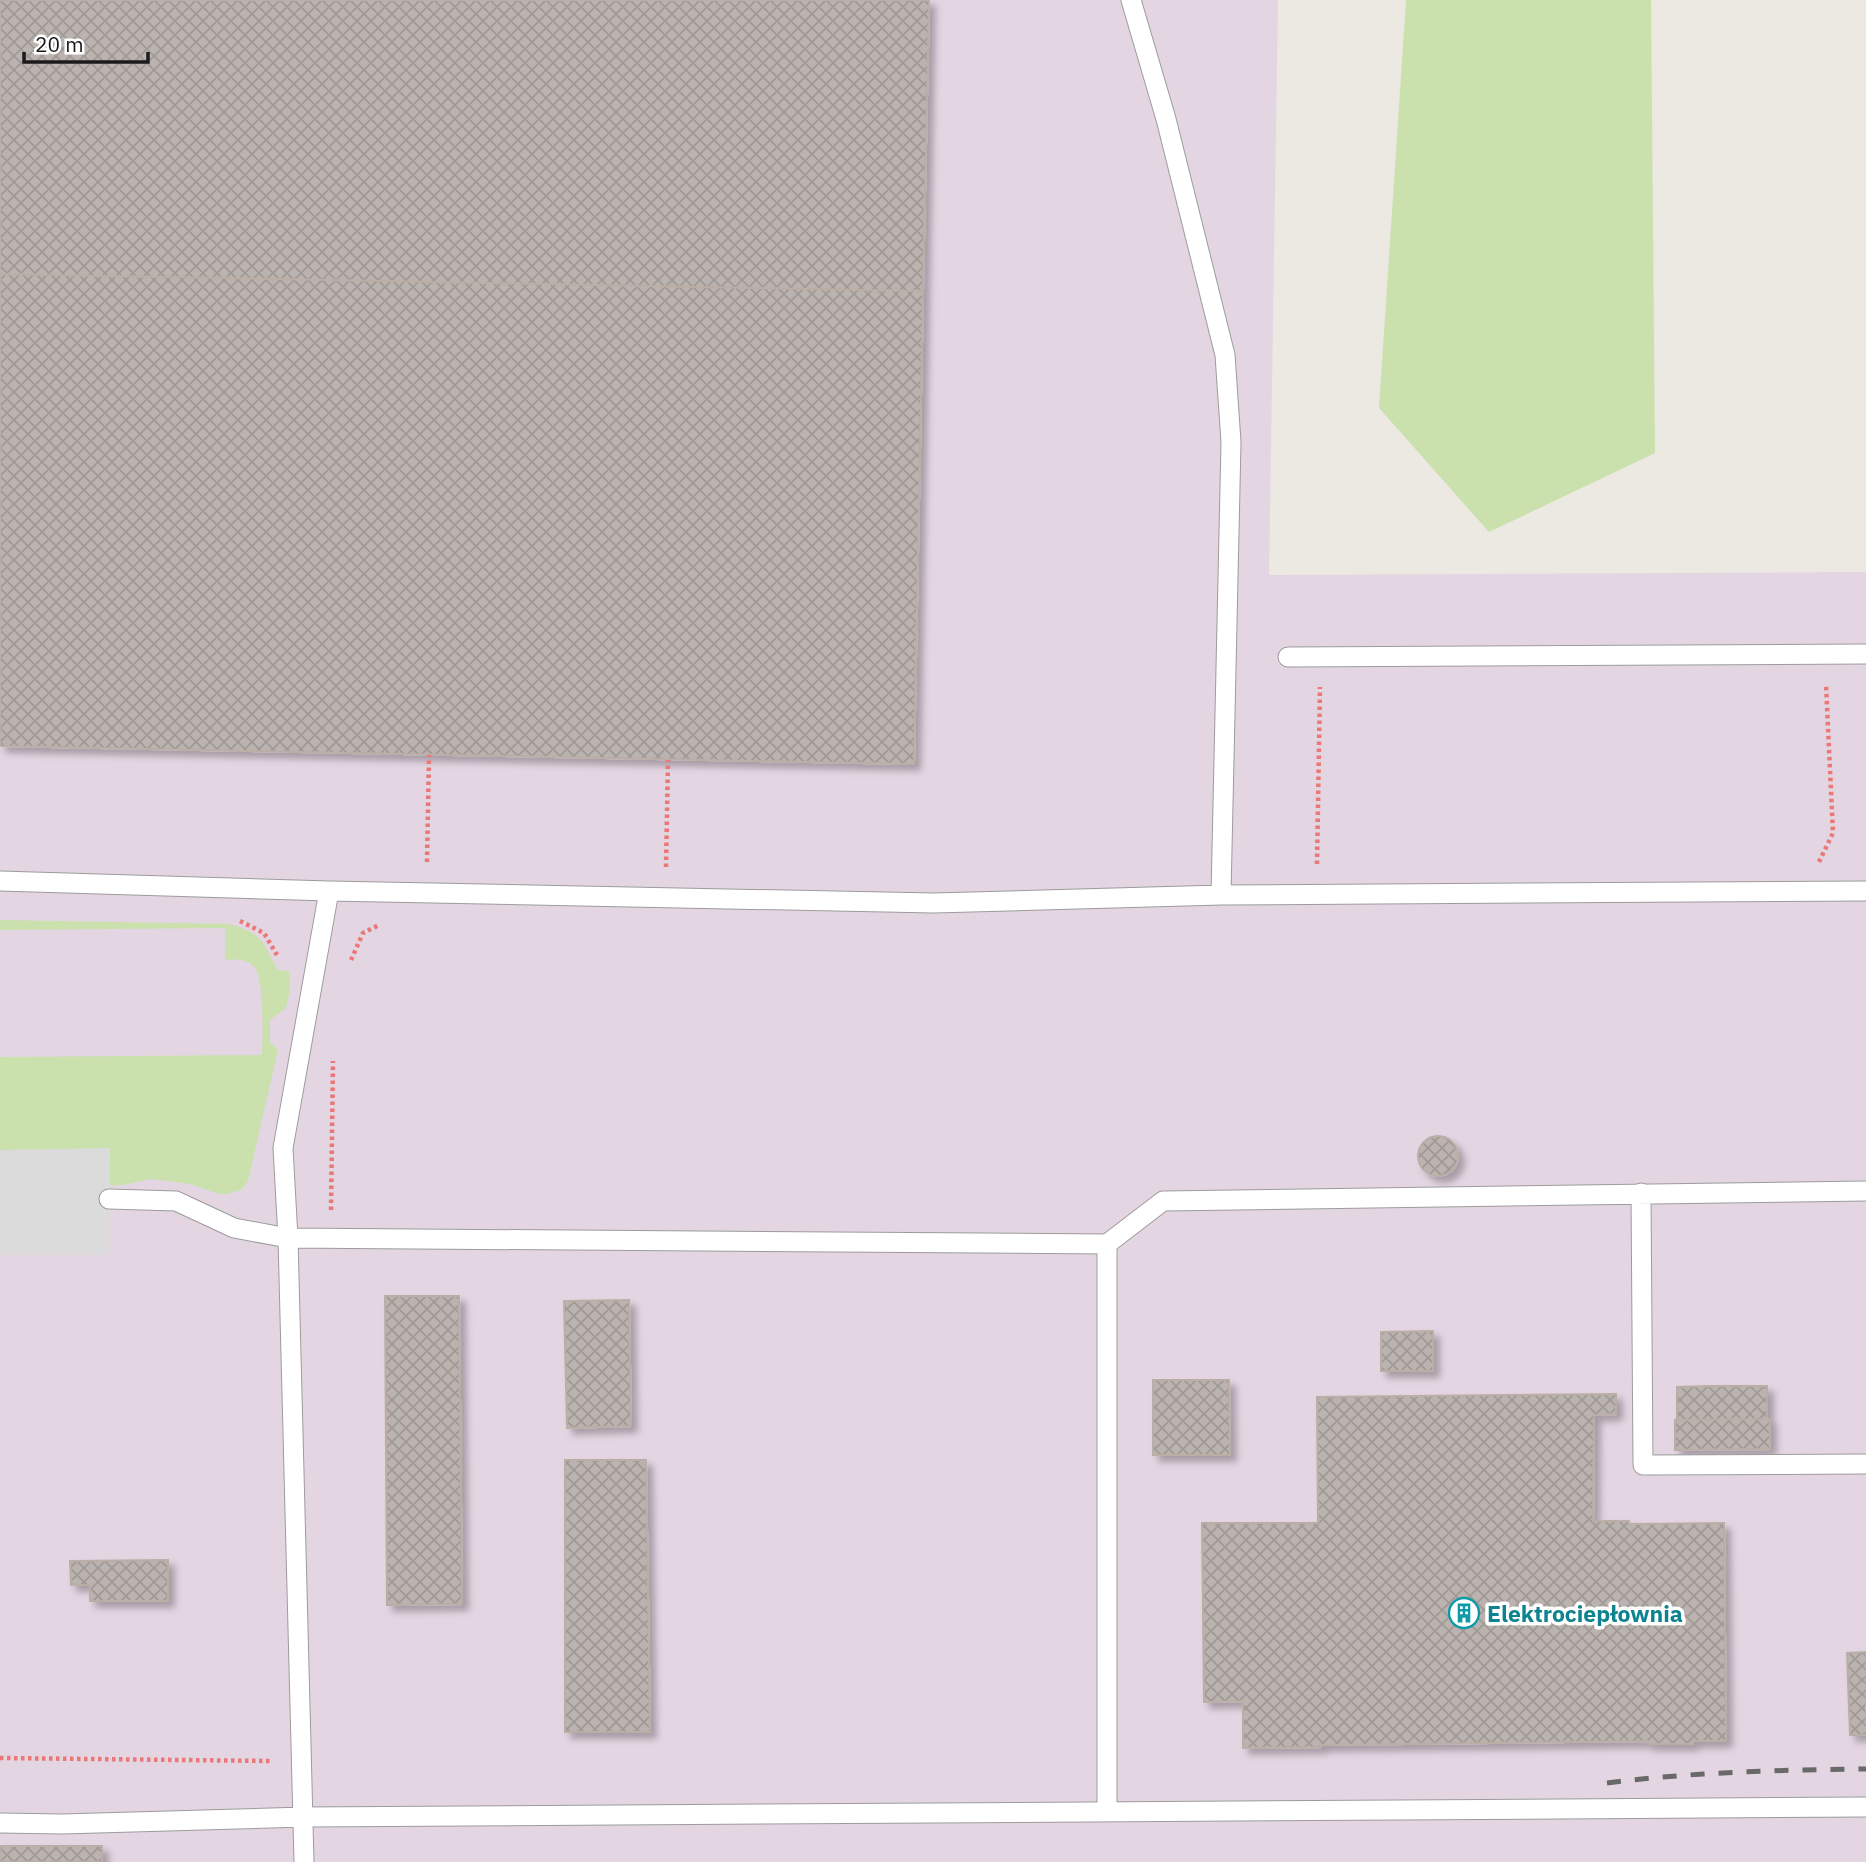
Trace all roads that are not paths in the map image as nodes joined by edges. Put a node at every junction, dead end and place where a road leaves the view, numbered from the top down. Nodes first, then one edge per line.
1 (1131, 0) edge
2 (1866, 653) edge
3 (1288, 657) dead end
4 (0, 881) edge
5 (330, 891) junction
6 (1866, 891) edge
7 (1221, 895) junction
8 (1866, 1191) edge
9 (1641, 1193) junction
10 (109, 1199) dead end
11 (288, 1238) junction
12 (1107, 1244) junction
13 (1866, 1464) edge
14 (1866, 1807) edge
15 (1107, 1812) junction
16 (304, 1817) junction
17 (0, 1823) edge
18 (304, 1862) edge

1 - 7 lane
2 - 3 lane
4 - 5 lane
5 - 7 lane
5 - 11 lane
6 - 7 lane
8 - 9 lane
9 - 12 lane
9 - 13 lane
10 - 11 lane
11 - 12 lane
11 - 16 lane
12 - 15 lane
14 - 15 lane
15 - 16 lane
16 - 17 lane
16 - 18 lane

